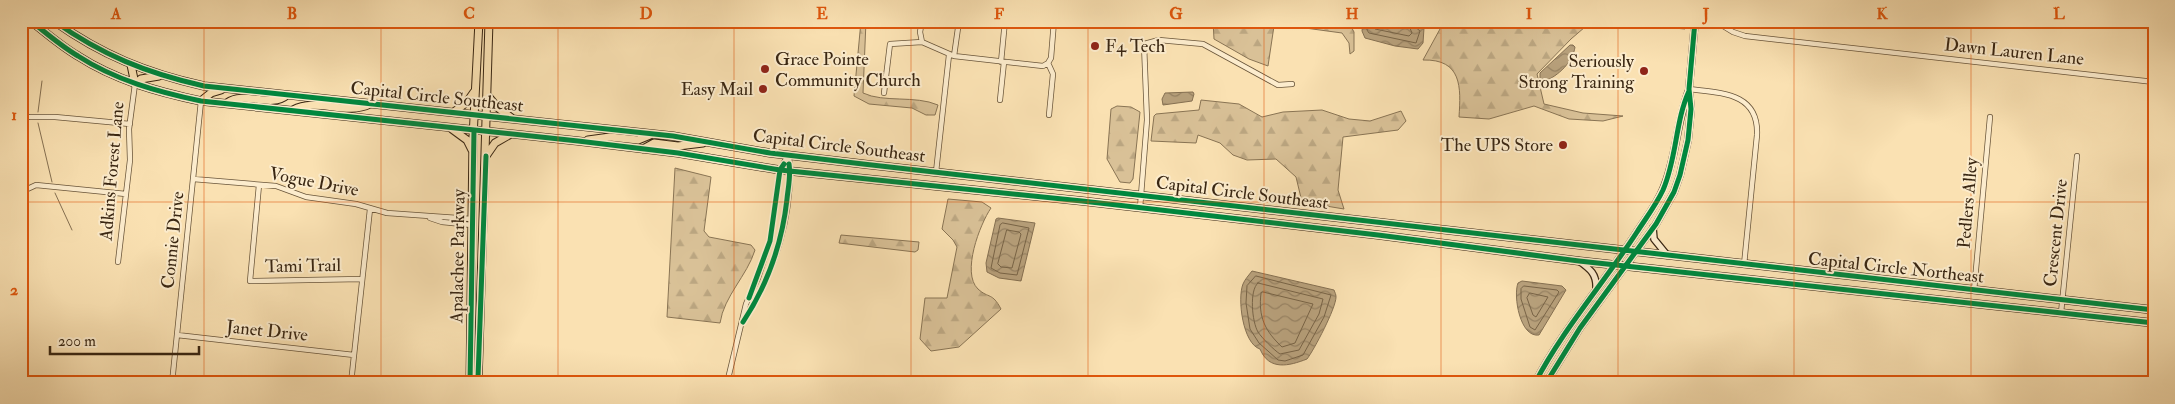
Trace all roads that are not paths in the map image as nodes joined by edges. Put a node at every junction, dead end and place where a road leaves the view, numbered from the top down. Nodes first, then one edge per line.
1 (32, 21) edge
2 (54, 21) edge
3 (478, 21) edge
4 (489, 21) edge
5 (922, 21) edge
6 (959, 21) edge
7 (1005, 21) edge
8 (1054, 21) edge
9 (1716, 21) edge
10 (1695, 23) edge
11 (1723, 26) junction
12 (922, 42) junction
13 (952, 56) junction
14 (1002, 62) junction
15 (1048, 63) junction
16 (131, 65) junction
17 (162, 76) junction
18 (2154, 82) edge
19 (193, 83) junction
20 (135, 84) junction
21 (1292, 84) dead end
22 (229, 88) junction
23 (1689, 89) junction
24 (475, 90) junction
25 (884, 93) dead end
26 (287, 94) junction
27 (487, 95) junction
28 (1000, 100) dead end
29 (201, 101) junction
30 (226, 104) junction
31 (370, 104) junction
32 (293, 110) junction
33 (453, 112) junction
34 (474, 114) junction
35 (487, 116) junction
36 (1049, 116) dead end
37 (30, 117) dead end
38 (1990, 117) dead end
39 (513, 119) junction
40 (1690, 120) junction
41 (130, 124) junction
42 (1679, 127) junction
43 (450, 128) junction
44 (474, 130) junction
45 (487, 132) junction
46 (510, 134) junction
47 (650, 135) junction
48 (578, 141) junction
49 (708, 142) junction
50 (643, 149) junction
51 (473, 153) junction
52 (788, 155) junction
53 (486, 156) junction
54 (2077, 156) dead end
55 (780, 170) junction
56 (790, 171) junction
57 (936, 172) junction
58 (193, 179) junction
59 (919, 184) junction
60 (259, 185) junction
61 (21, 192) edge
62 (126, 194) junction
63 (1142, 195) junction
64 (1140, 208) junction
65 (370, 209) junction
66 (472, 222) junction
67 (1388, 224) junction
68 (1653, 228) junction
69 (1378, 235) junction
70 (1506, 238) junction
71 (770, 241) junction
72 (780, 242) junction
73 (1505, 251) junction
74 (1624, 252) junction
75 (1635, 253) junction
76 (1669, 256) junction
77 (1579, 261) junction
78 (118, 262) dead end
79 (1615, 264) junction
80 (1744, 265) junction
81 (1625, 266) junction
82 (1851, 277) junction
83 (362, 279) junction
84 (1596, 289) junction
85 (1850, 289) junction
86 (1974, 290) junction
87 (2063, 300) junction
88 (2154, 310) edge
89 (2061, 313) junction
90 (743, 322) junction
91 (2154, 323) edge
92 (177, 335) junction
93 (354, 355) junction
94 (1538, 382) edge
95 (172, 383) edge
96 (351, 383) edge
97 (470, 383) edge
98 (478, 383) edge
99 (727, 383) edge
100 (1546, 383) edge

1 - 20 main road, Capital Circle Southeast
2 - 16 main road, Capital Circle Southeast
3 - 24 main road, Apalachee Parkway
4 - 27 main road, Apalachee Parkway
5 - 12 street
6 - 13 street
7 - 14 street
8 - 15 street
9 - 11 street, Dawn Lauren Lane
10 - 11 street, Dawn Lauren Lane
10 - 23 main road
11 - 18 street, Dawn Lauren Lane
12 - 13 street
12 - 25 street
13 - 14 street
13 - 57 street
14 - 15 street
14 - 28 street
15 - 36 street
16 - 17 main road, Capital Circle Southeast
16 - 20 main road
17 - 19 main road, Capital Circle Southeast
17 - 20 main road
19 - 22 main road, Capital Circle Southeast
19 - 29 main road
20 - 29 main road, Capital Circle Southeast
20 - 41 street, Adkins Forest Lane
21 - 63 street
22 - 26 main road, Capital Circle Southeast
22 - 29 main road
23 - 40 main road
23 - 42 main road
23 - 80 street
24 - 33 main road
24 - 34 main road, Apalachee Parkway
26 - 30 main road
26 - 31 main road, Capital Circle Southeast
27 - 35 main road, Apalachee Parkway
27 - 39 main road
29 - 30 main road, Capital Circle Southeast
29 - 58 street, Connie Drive
30 - 32 main road, Capital Circle Southeast
31 - 32 main road
31 - 33 main road, Capital Circle Southeast
32 - 43 main road, Capital Circle Southeast
33 - 34 main road, Capital Circle Southeast
34 - 35 main road, Capital Circle Southeast
34 - 44 main road, Apalachee Parkway
35 - 39 main road, Capital Circle Southeast
35 - 45 main road, Apalachee Parkway
37 - 41 street
38 - 86 street, Pedlers Alley
39 - 47 main road, Capital Circle Southeast
40 - 42 main road
40 - 68 main road
41 - 62 street, Adkins Forest Lane
42 - 74 main road
43 - 44 main road, Capital Circle Southeast
43 - 51 main road
44 - 45 main road, Capital Circle Southeast
44 - 51 main road, Apalachee Parkway
45 - 46 main road, Capital Circle Southeast
45 - 53 main road, Apalachee Parkway
46 - 48 main road, Capital Circle Southeast
46 - 53 main road
47 - 48 main road
47 - 49 main road, Capital Circle Southeast
48 - 50 main road, Capital Circle Southeast
49 - 50 main road
49 - 52 main road, Capital Circle Southeast
50 - 55 main road, Capital Circle Southeast
51 - 66 main road, Apalachee Parkway
52 - 55 street
52 - 56 street
52 - 57 main road, Capital Circle Southeast
53 - 98 main road, Apalachee Parkway
54 - 87 street, Crescent Drive
55 - 56 main road, Capital Circle Southeast
55 - 71 street
56 - 59 main road, Capital Circle Southeast
56 - 72 street
57 - 59 main road
57 - 63 main road, Capital Circle Southeast
58 - 60 street, Vogue Drive
58 - 92 street, Connie Drive
59 - 64 main road, Capital Circle Southeast
60 - 65 street, Vogue Drive
60 - 83 street, Tami Trail
61 - 62 street
62 - 78 street, Adkins Forest Lane
63 - 64 street
63 - 67 main road, Capital Circle Southeast
64 - 69 main road, Capital Circle Southeast
65 - 66 street, Vogue Drive
65 - 83 street
66 - 97 main road, Apalachee Parkway
67 - 69 main road
67 - 70 main road, Capital Circle Southeast
68 - 75 main road
68 - 76 main road
69 - 73 main road, Capital Circle Southeast
70 - 73 main road
70 - 74 main road, Capital Circle Southeast
71 - 72 street
71 - 90 street
72 - 90 street
73 - 77 main road, Capital Circle Southeast
74 - 75 main road, Capital Circle Southeast
74 - 79 main road
75 - 76 main road, Capital Circle Northeast
75 - 81 main road
76 - 80 main road, Capital Circle Northeast
77 - 79 main road, Capital Circle Southeast
77 - 84 main road
79 - 81 main road, Capital Circle Southeast
79 - 84 main road
80 - 82 main road, Capital Circle Northeast
81 - 85 main road, Capital Circle Northeast
81 - 100 main road
82 - 85 main road
82 - 86 main road, Capital Circle Northeast
83 - 93 street
84 - 94 main road
85 - 89 main road, Capital Circle Northeast
86 - 87 main road, Capital Circle Northeast
87 - 88 main road, Capital Circle Northeast
87 - 89 street, Crescent Drive
89 - 91 main road, Capital Circle Northeast
90 - 99 street
92 - 93 street, Janet Drive
92 - 95 street, Connie Drive
93 - 96 street

